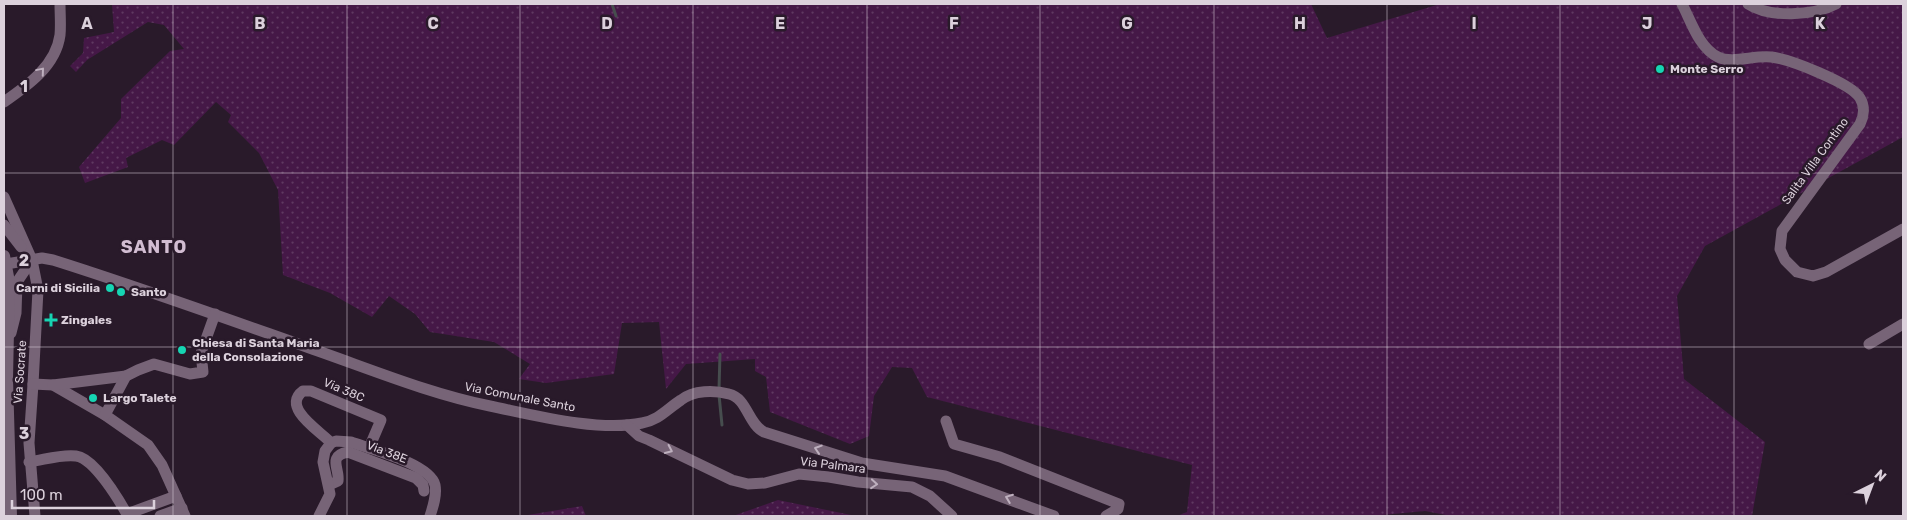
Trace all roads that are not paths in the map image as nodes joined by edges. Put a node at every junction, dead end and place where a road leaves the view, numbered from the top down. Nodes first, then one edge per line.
1 (60, 4) edge
2 (1682, 4) edge
3 (1748, 4) edge
4 (1836, 4) edge
5 (4, 102) edge
6 (4, 197) edge
7 (4, 226) edge
8 (1903, 229) edge
9 (32, 260) junction
10 (4, 262) edge
11 (215, 314) junction
12 (1903, 324) edge
13 (8, 344) junction
14 (1869, 344) dead end
15 (126, 376) junction
16 (34, 384) junction
17 (53, 385) junction
18 (109, 418) junction
19 (946, 421) dead end
20 (627, 425) junction
21 (331, 443) junction
22 (369, 448) junction
23 (29, 462) junction
24 (329, 485) junction
25 (424, 491) dead end
26 (176, 496) junction
27 (184, 512) edge
28 (127, 515) edge
29 (11, 516) edge
30 (35, 516) edge
31 (160, 516) edge
32 (319, 516) edge
33 (430, 516) edge
34 (952, 516) edge
35 (1054, 516) edge
36 (1106, 516) edge

5 -> 1 street
2 - 8 street, Salita Villa Contino
3 - 4 street
6 - 9 street
7 - 9 street
9 - 10 street, Via Comunale Santo
9 - 11 street, Via Comunale Santo
9 - 13 street
9 - 16 street, Via Socrate
10 - 13 main road
11 - 15 street
11 - 20 street, Via Comunale Santo
12 - 14 street
13 - 29 main road
15 - 17 street
15 - 18 street
16 - 17 street
16 - 23 street, Via Socrate
17 - 18 street
18 - 26 street
19 - 36 street
20 -> 34 street, Via Palmara
35 -> 20 street, Via Comunale Santo
21 - 22 street
21 - 22 street, Via 38C
21 - 24 street
22 - 33 street
23 - 28 street
23 - 30 street, Via Socrate
24 - 25 street, Via 38E
24 - 32 street
26 - 27 street
26 - 28 street
27 - 31 street

